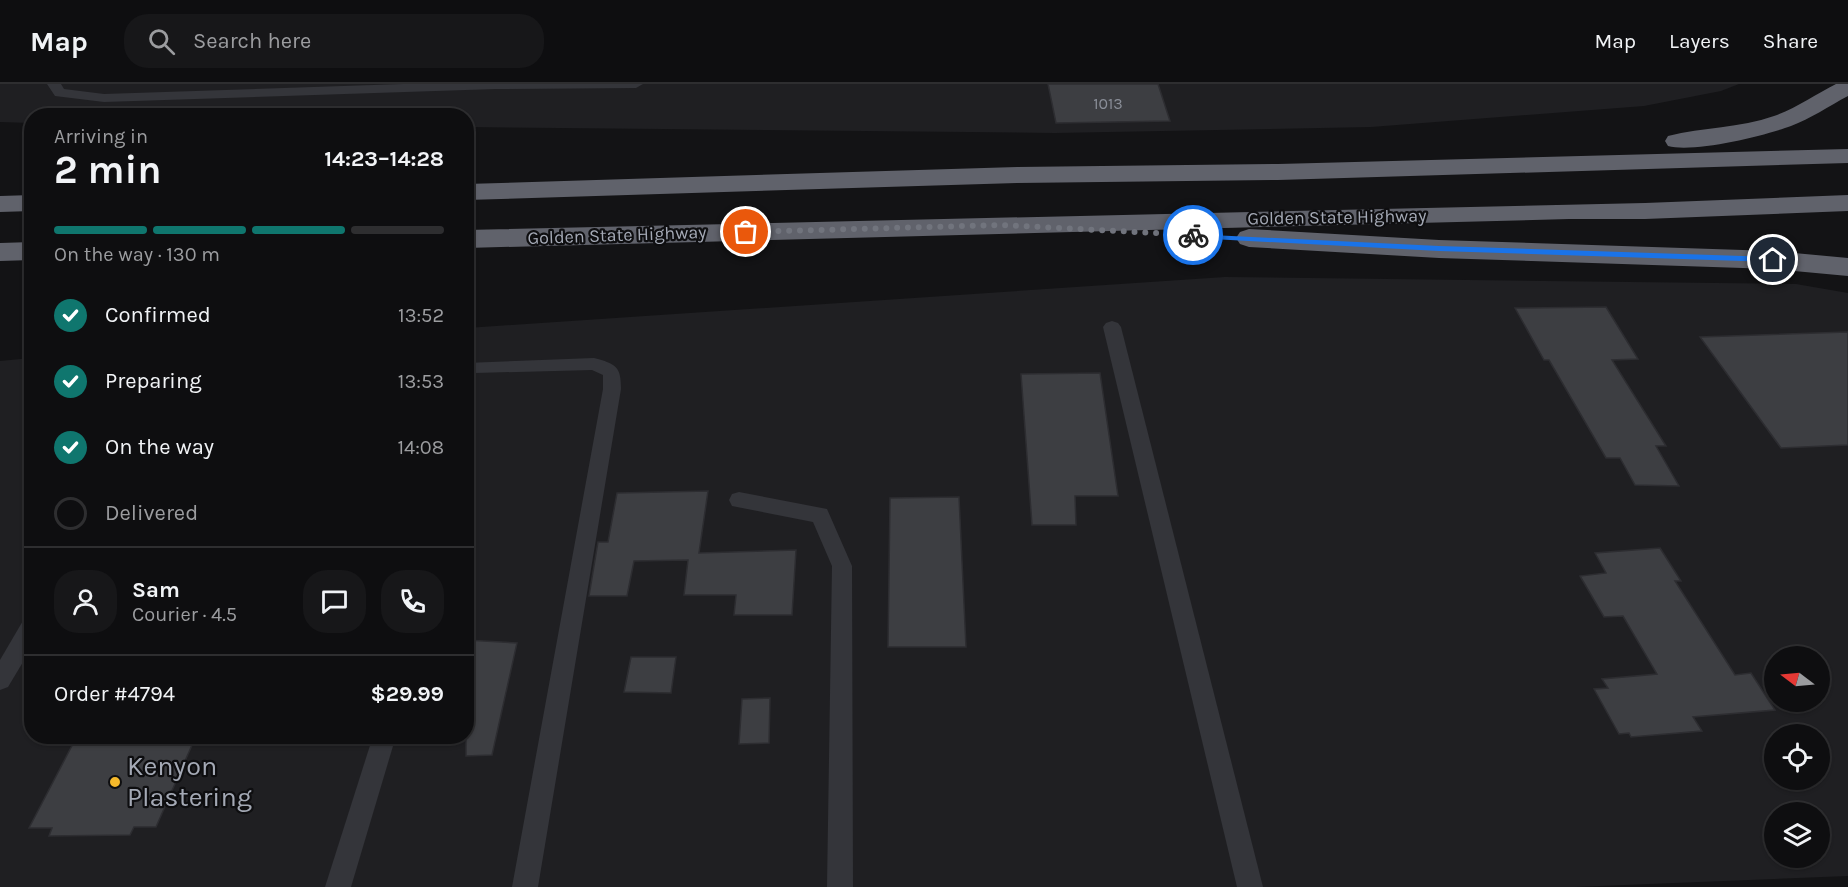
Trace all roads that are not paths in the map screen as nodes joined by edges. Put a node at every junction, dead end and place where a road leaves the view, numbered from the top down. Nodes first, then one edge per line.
1 (54, 84) edge
2 (636, 84) edge
3 (1848, 87) edge
4 (1848, 156) edge
5 (1278, 172) junction
6 (474, 192) edge
7 (24, 203) edge
8 (1848, 203) edge
9 (0, 204) edge
10 (1002, 225) junction
11 (474, 239) edge
12 (24, 251) edge
13 (0, 252) edge
14 (1848, 267) edge
15 (1113, 327) dead end
16 (474, 368) edge
17 (739, 500) dead end
18 (24, 640) edge
19 (0, 680) edge
20 (383, 744) edge
21 (338, 887) edge
22 (525, 887) edge
23 (840, 887) edge
24 (1250, 887) edge

1 - 2 lane
3 - 5 highway
4 - 5 highway
5 - 6 highway
7 - 9 highway
8 - 10 highway, Golden State Highway
10 - 11 highway, Golden State Highway
10 - 14 highway
12 - 13 highway
15 - 24 lane
16 - 22 lane
17 - 23 lane
18 - 19 lane
20 - 21 lane

